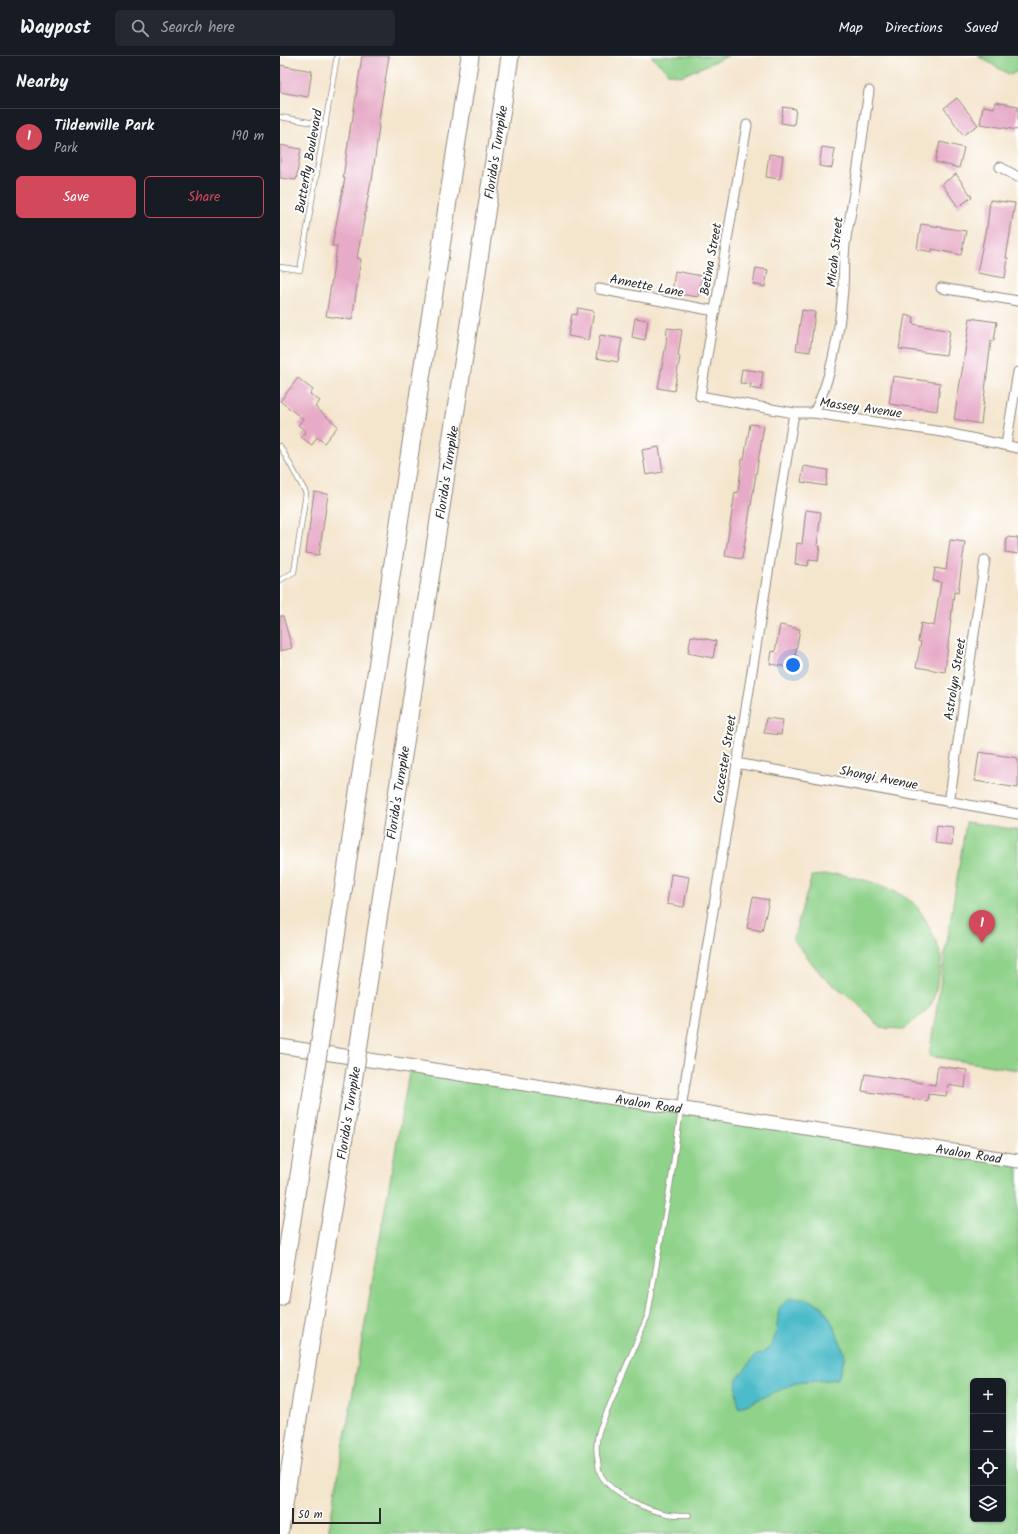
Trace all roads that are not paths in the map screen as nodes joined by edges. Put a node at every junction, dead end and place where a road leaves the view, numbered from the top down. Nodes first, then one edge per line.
1 (337, 56) edge
2 (470, 56) edge
3 (510, 56) edge
4 (869, 91) dead end
5 (280, 117) edge
6 (326, 125) junction
7 (747, 125) dead end
8 (1000, 167) dead end
9 (1018, 177) edge
10 (280, 267) edge
11 (599, 288) dead end
12 (941, 288) dead end
13 (1018, 301) edge
14 (715, 311) junction
15 (1018, 372) edge
16 (700, 396) joint
17 (814, 413) junction
18 (794, 414) junction
19 (1006, 445) junction
20 (280, 446) edge
21 (1018, 448) edge
22 (986, 560) dead end
23 (280, 580) edge
24 (736, 763) junction
25 (949, 803) junction
26 (1018, 814) edge
27 (280, 1046) edge
28 (681, 1108) junction
29 (1018, 1161) edge
30 (280, 1297) edge
31 (690, 1515) dead end
32 (280, 1529) edge

1 - 6 lane, Butterfly Boulevard
2 - 30 highway, bridge
3 - 32 highway, Florida's Turnpike, bridge
4 - 17 street, Micah Street
5 - 6 lane
6 - 10 lane, Butterfly Boulevard
7 - 14 street, Betina Street
8 - 9 street
11 - 14 street, Annette Lane
12 - 13 street
14 - 16 street, Betina Street
15 - 19 street
16 - 18 street, Massey Avenue
17 - 18 street, Massey Avenue
17 - 19 street, Massey Avenue
18 - 24 street, Coscester Street
19 - 21 street, Massey Avenue
20 - 23 lane
22 - 25 street, Astrolyn Street
24 - 25 street, Shongi Avenue
24 - 28 street, Coscester Street
25 - 26 street, Shongi Avenue
27 - 28 main road, Avalon Road
28 - 29 main road, Avalon Road
28 - 31 lane

